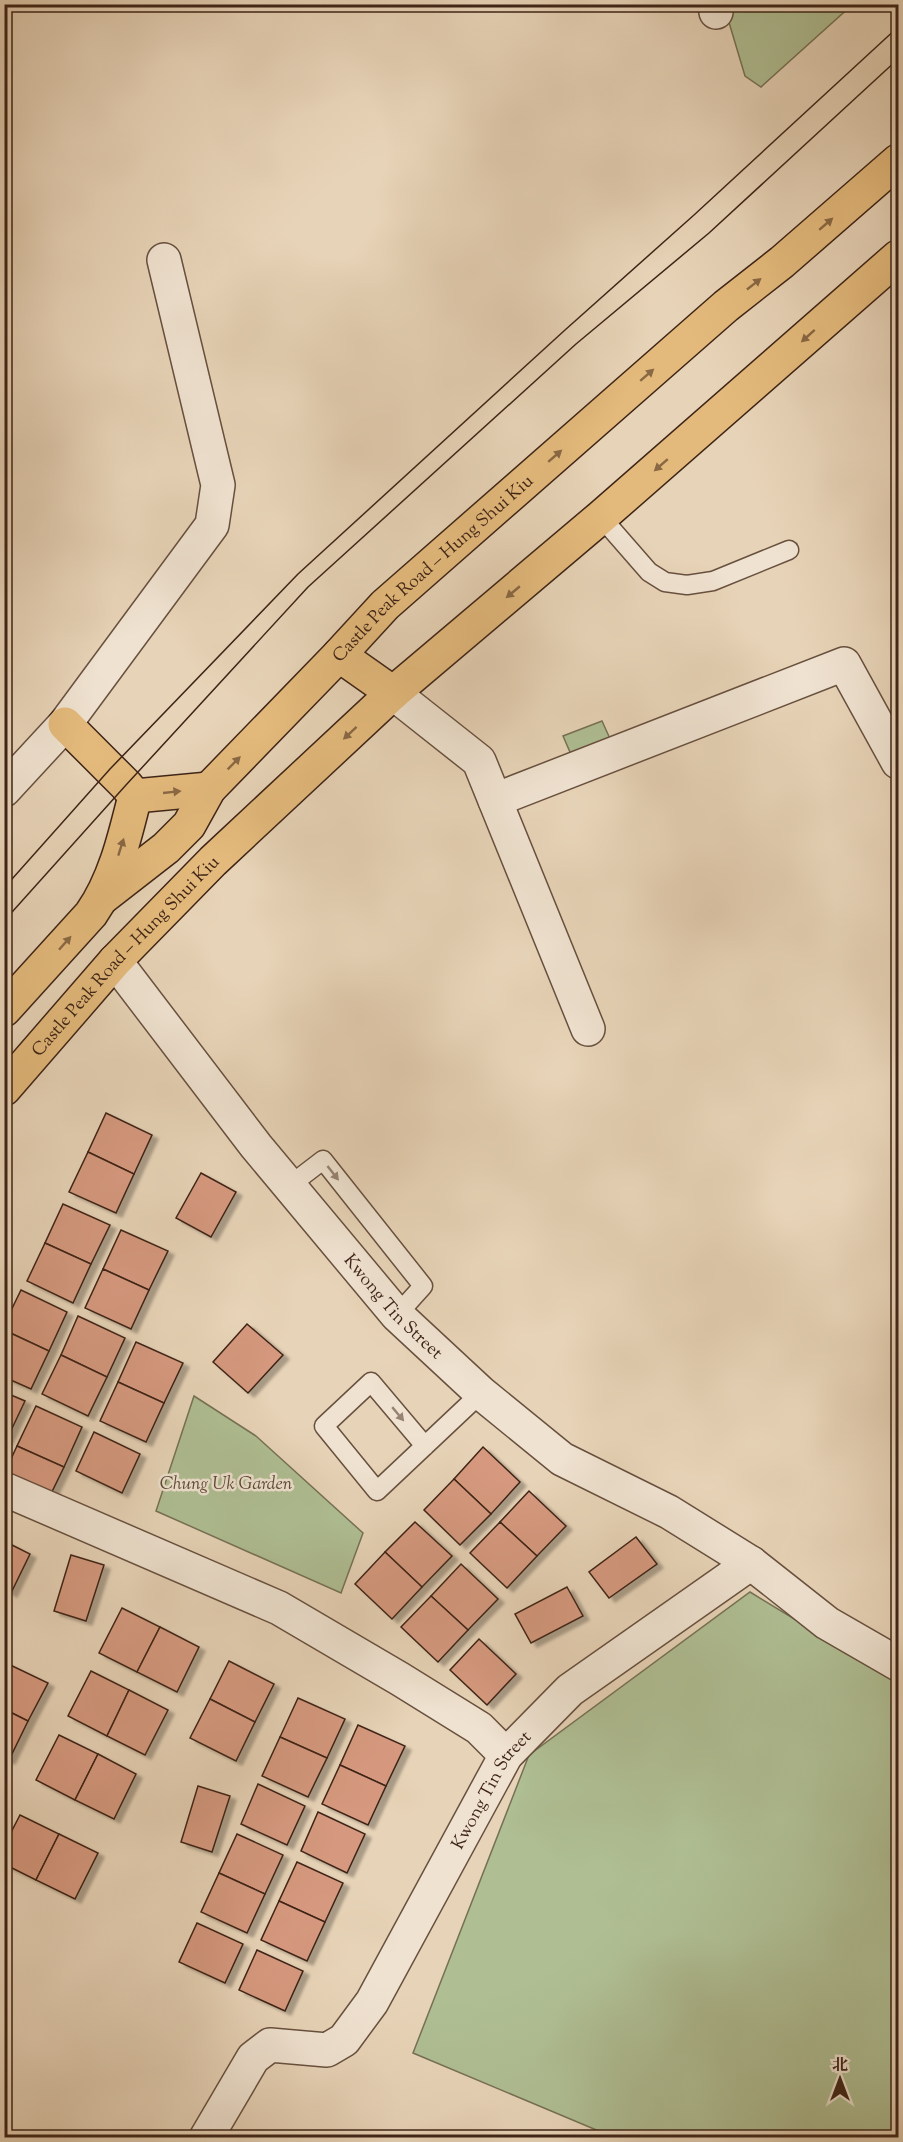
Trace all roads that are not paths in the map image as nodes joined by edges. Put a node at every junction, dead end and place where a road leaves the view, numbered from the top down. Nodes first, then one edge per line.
1 (898, 161) edge
2 (898, 257) edge
3 (164, 260) dead end
4 (601, 517) junction
5 (789, 550) dead end
6 (339, 655) junction
7 (393, 693) junction
8 (65, 724) junction
9 (898, 762) edge
10 (209, 789) junction
11 (4, 790) edge
12 (135, 796) junction
13 (495, 800) junction
14 (103, 897) junction
15 (116, 961) junction
16 (4, 1010) edge
17 (588, 1029) dead end
18 (4, 1089) edge
19 (480, 1393) junction
20 (425, 1446) junction
21 (4, 1489) edge
22 (751, 1563) junction
23 (898, 1664) edge
24 (506, 1755) junction
25 (206, 2138) edge

6 -> 1 main road, Castle Peak Road – Hung Shui Kiu
2 -> 4 main road, Castle Peak Road – Hung Shui Kiu
3 - 8 street
4 - 5 lane
4 -> 7 main road, Castle Peak Road – Hung Shui Kiu
6 - 7 main road
10 -> 6 main road, Castle Peak Road – Hung Shui Kiu
7 - 13 street
7 -> 15 main road, Castle Peak Road – Hung Shui Kiu
8 - 11 street
8 - 12 main road
9 - 13 street
12 -> 10 main road
10 - 14 main road, Castle Peak Road – Hung Shui Kiu
14 -> 12 main road
13 - 17 street
16 -> 14 main road, Castle Peak Road – Hung Shui Kiu
15 - 18 main road, Castle Peak Road – Hung Shui Kiu
15 - 19 street, Kwong Tin Street
19 - 20 lane
19 - 22 street, Kwong Tin Street
20 -> 20 lane
21 - 24 street
22 - 23 street, Kwong Tin Street
22 - 24 street, Kwong Tin Street
24 - 25 street, Kwong Tin Street

